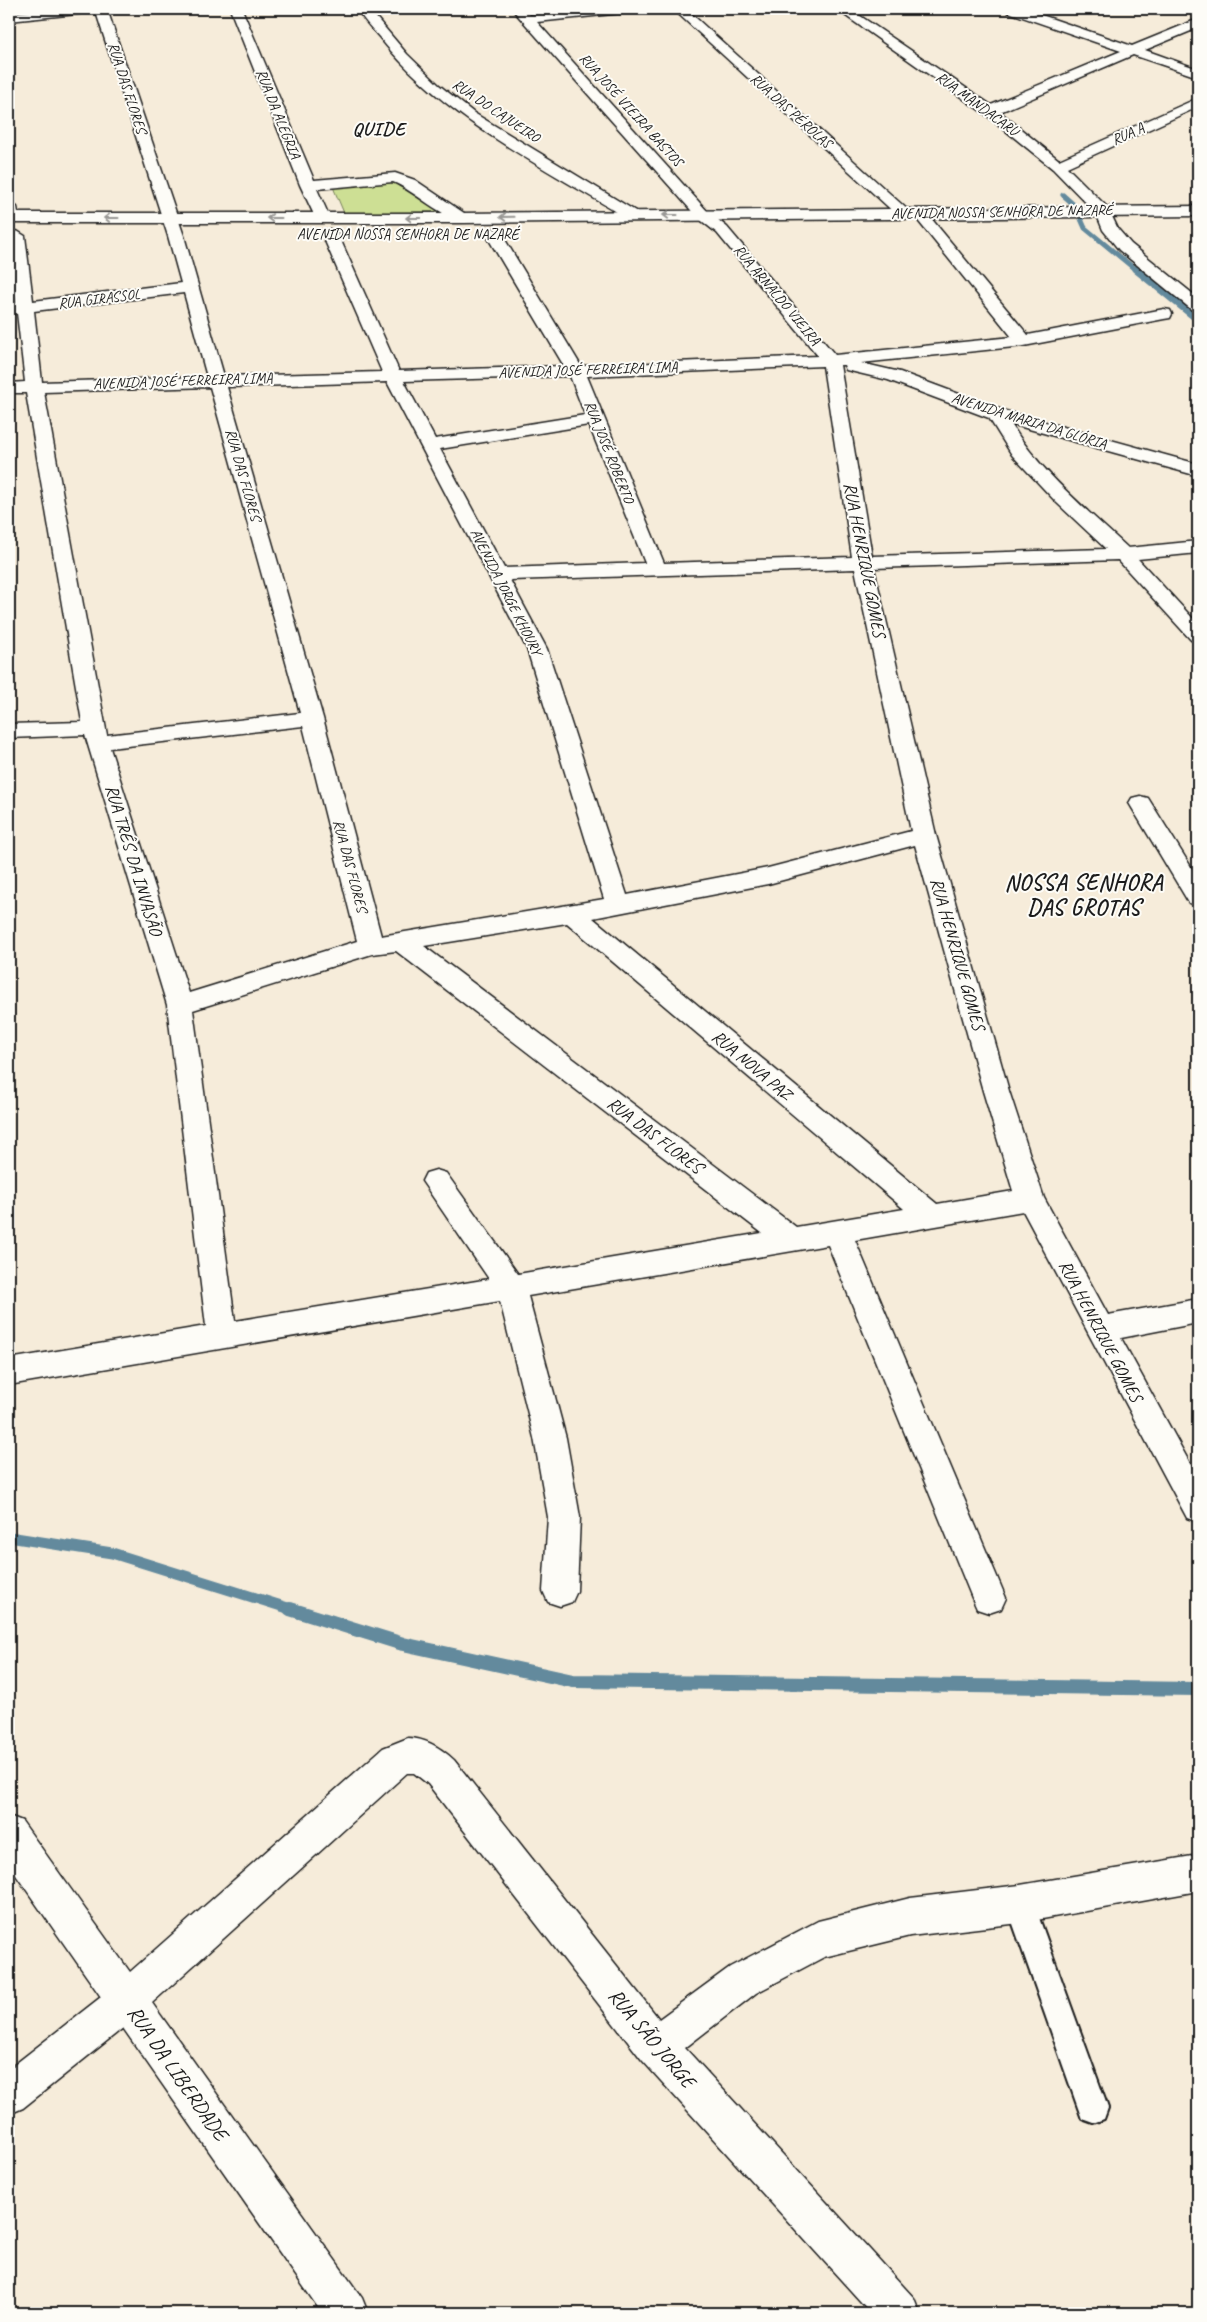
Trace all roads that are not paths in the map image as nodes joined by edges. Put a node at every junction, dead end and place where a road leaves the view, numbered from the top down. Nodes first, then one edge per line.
1 (92, 9) edge
2 (101, 9) edge
3 (236, 9) edge
4 (363, 9) edge
5 (622, 9) edge
6 (679, 9) edge
7 (842, 9) edge
8 (1012, 9) edge
9 (522, 14) edge
10 (9, 17) edge
11 (1198, 23) edge
12 (1132, 50) junction
13 (1198, 73) edge
14 (1198, 102) edge
15 (990, 112) junction
16 (1058, 166) junction
17 (307, 185) junction
18 (1103, 211) junction
19 (1198, 211) edge
20 (806, 213) junction
21 (10, 214) edge
22 (703, 214) junction
23 (904, 214) junction
24 (920, 214) junction
25 (632, 215) junction
26 (170, 218) junction
27 (322, 218) junction
28 (462, 218) junction
29 (722, 230) junction
30 (695, 232) dead end
31 (493, 233) junction
32 (513, 233) dead end
33 (311, 234) dead end
34 (330, 234) junction
35 (349, 234) dead end
36 (474, 234) dead end
37 (13, 236) edge
38 (36, 236) dead end
39 (156, 236) dead end
40 (176, 236) junction
41 (195, 236) dead end
42 (189, 287) junction
43 (1196, 307) edge
44 (16, 309) edge
45 (1164, 314) dead end
46 (1024, 341) junction
47 (831, 361) junction
48 (576, 371) junction
49 (392, 375) junction
50 (217, 380) junction
51 (34, 386) junction
52 (9, 388) edge
53 (996, 414) junction
54 (595, 418) junction
55 (429, 445) junction
56 (1198, 470) edge
57 (1198, 547) edge
58 (1123, 554) junction
59 (863, 562) junction
60 (657, 569) junction
61 (497, 574) junction
62 (1198, 636) edge
63 (312, 718) junction
64 (9, 731) edge
65 (96, 735) junction
66 (1140, 803) dead end
67 (924, 835) junction
68 (1198, 897) edge
69 (618, 905) junction
70 (572, 914) junction
71 (400, 941) junction
72 (371, 946) junction
73 (180, 1005) junction
74 (436, 1181) dead end
75 (1030, 1199) junction
76 (932, 1216) junction
77 (837, 1231) junction
78 (791, 1239) junction
79 (511, 1287) junction
80 (1198, 1310) edge
81 (1100, 1329) junction
82 (222, 1336) junction
83 (9, 1372) edge
84 (1198, 1508) edge
85 (560, 1591) dead end
86 (989, 1598) dead end
87 (9, 1834) edge
88 (1198, 1873) edge
89 (1020, 1904) junction
90 (127, 2000) junction
91 (656, 2046) junction
92 (9, 2094) edge
93 (1093, 2108) dead end
94 (347, 2313) edge
95 (899, 2313) edge

1 - 10 street
2 - 26 street, RUA DAS FLORES
3 - 17 street, RUA DA ALEGRIA
4 - 25 street, RUA DO CAJUEIRO
5 - 9 street
6 - 23 street, RUA DAS PÉROLAS
7 - 15 street, RUA MANDACARU
8 - 12 street
9 - 22 street, RUA JOSÉ VIEIRA BASTOS
11 - 12 street
12 - 13 street
12 - 15 street
14 - 16 street, RUA A
15 - 16 street, RUA MANDACARU
16 - 18 street, RUA MANDACARU
17 - 27 street, RUA DA ALEGRIA
17 - 28 street
18 - 19 street, AVENIDA NOSSA SENHORA DE NAZARÉ
18 - 24 street, AVENIDA NOSSA SENHORA DE NAZARÉ
18 - 43 street
20 - 22 street, AVENIDA NOSSA SENHORA DE NAZARÉ
20 - 23 street, AVENIDA NOSSA SENHORA DE NAZARÉ
20 - 29 street, AVENIDA NOSSA SENHORA DE NAZARÉ
26 -> 21 street, AVENIDA NOSSA SENHORA DE NAZARÉ
22 -> 25 street, AVENIDA NOSSA SENHORA DE NAZARÉ
22 - 29 street, RUA JOSÉ VIEIRA BASTOS
23 - 24 street, AVENIDA NOSSA SENHORA DE NAZARÉ
24 - 46 street
25 -> 28 street, AVENIDA NOSSA SENHORA DE NAZARÉ
27 -> 26 street, AVENIDA NOSSA SENHORA DE NAZARÉ
26 - 40 street, RUA DAS FLORES
28 -> 27 street, AVENIDA NOSSA SENHORA DE NAZARÉ
29 - 30 street, AVENIDA NOSSA SENHORA DE NAZARÉ
29 - 47 street, RUA ARNALDO VIEIRA
31 - 32 street, AVENIDA NOSSA SENHORA DE NAZARÉ
31 - 36 street, AVENIDA NOSSA SENHORA DE NAZARÉ
31 - 48 street, RUA JOSÉ ROBERTO
33 - 34 street, AVENIDA NOSSA SENHORA DE NAZARÉ
34 - 35 street, AVENIDA NOSSA SENHORA DE NAZARÉ
34 - 49 street
37 - 38 street
37 - 44 street, RUA TRÊS DA INVASÃO
39 - 40 street
40 - 41 street
40 - 42 street, RUA DAS FLORES
42 - 44 street, RUA GIRASSOL
42 - 50 street, RUA DAS FLORES
44 - 51 street, RUA TRÊS DA INVASÃO
45 - 46 street, AVENIDA JOSÉ FERREIRA LIMA
46 - 47 street, AVENIDA JOSÉ FERREIRA LIMA
47 - 48 street, AVENIDA JOSÉ FERREIRA LIMA
47 - 53 street, AVENIDA MARIA DA GLÓRIA
47 - 59 street, RUA HENRIQUE GOMES
48 - 49 street, AVENIDA JOSÉ FERREIRA LIMA
48 - 54 street, RUA JOSÉ ROBERTO
49 - 50 street, AVENIDA JOSÉ FERREIRA LIMA
49 - 55 street, AVENIDA JORGE KHOURY
50 - 51 street, AVENIDA JOSÉ FERREIRA LIMA
50 - 63 street, RUA DAS FLORES
51 - 52 street, AVENIDA JOSÉ FERREIRA LIMA
51 - 65 street, RUA TRÊS DA INVASÃO
53 - 56 street, AVENIDA MARIA DA GLÓRIA
53 - 58 street
54 - 55 street
54 - 60 street, RUA JOSÉ ROBERTO
55 - 61 street, AVENIDA JORGE KHOURY
57 - 58 street
58 - 59 street
58 - 62 street
59 - 60 street
59 - 67 street, RUA HENRIQUE GOMES
60 - 61 street
61 - 69 street, AVENIDA JORGE KHOURY
63 - 65 street
63 - 72 street, RUA DAS FLORES
64 - 65 street
65 - 73 street, RUA TRÊS DA INVASÃO
66 - 68 street
67 - 69 street
67 - 75 street, RUA HENRIQUE GOMES
69 - 70 street
70 - 71 street
70 - 76 street, RUA NOVA PAZ
71 - 72 street
71 - 78 street, RUA DAS FLORES
72 - 73 street
73 - 82 street, RUA TRÊS DA INVASÃO
74 - 79 street
75 - 76 street
75 - 81 street, RUA HENRIQUE GOMES
76 - 77 street
77 - 78 street
77 - 86 street
78 - 79 street
79 - 82 street
79 - 85 street
80 - 81 street
81 - 84 street, RUA HENRIQUE GOMES
82 - 83 street
87 - 90 street, RUA DA LIBERDADE
88 - 89 street
89 - 91 street
89 - 93 lane
90 - 91 street, RUA SÃO JORGE
90 - 92 street
90 - 94 street, RUA DA LIBERDADE
91 - 95 street, RUA SÃO JORGE

